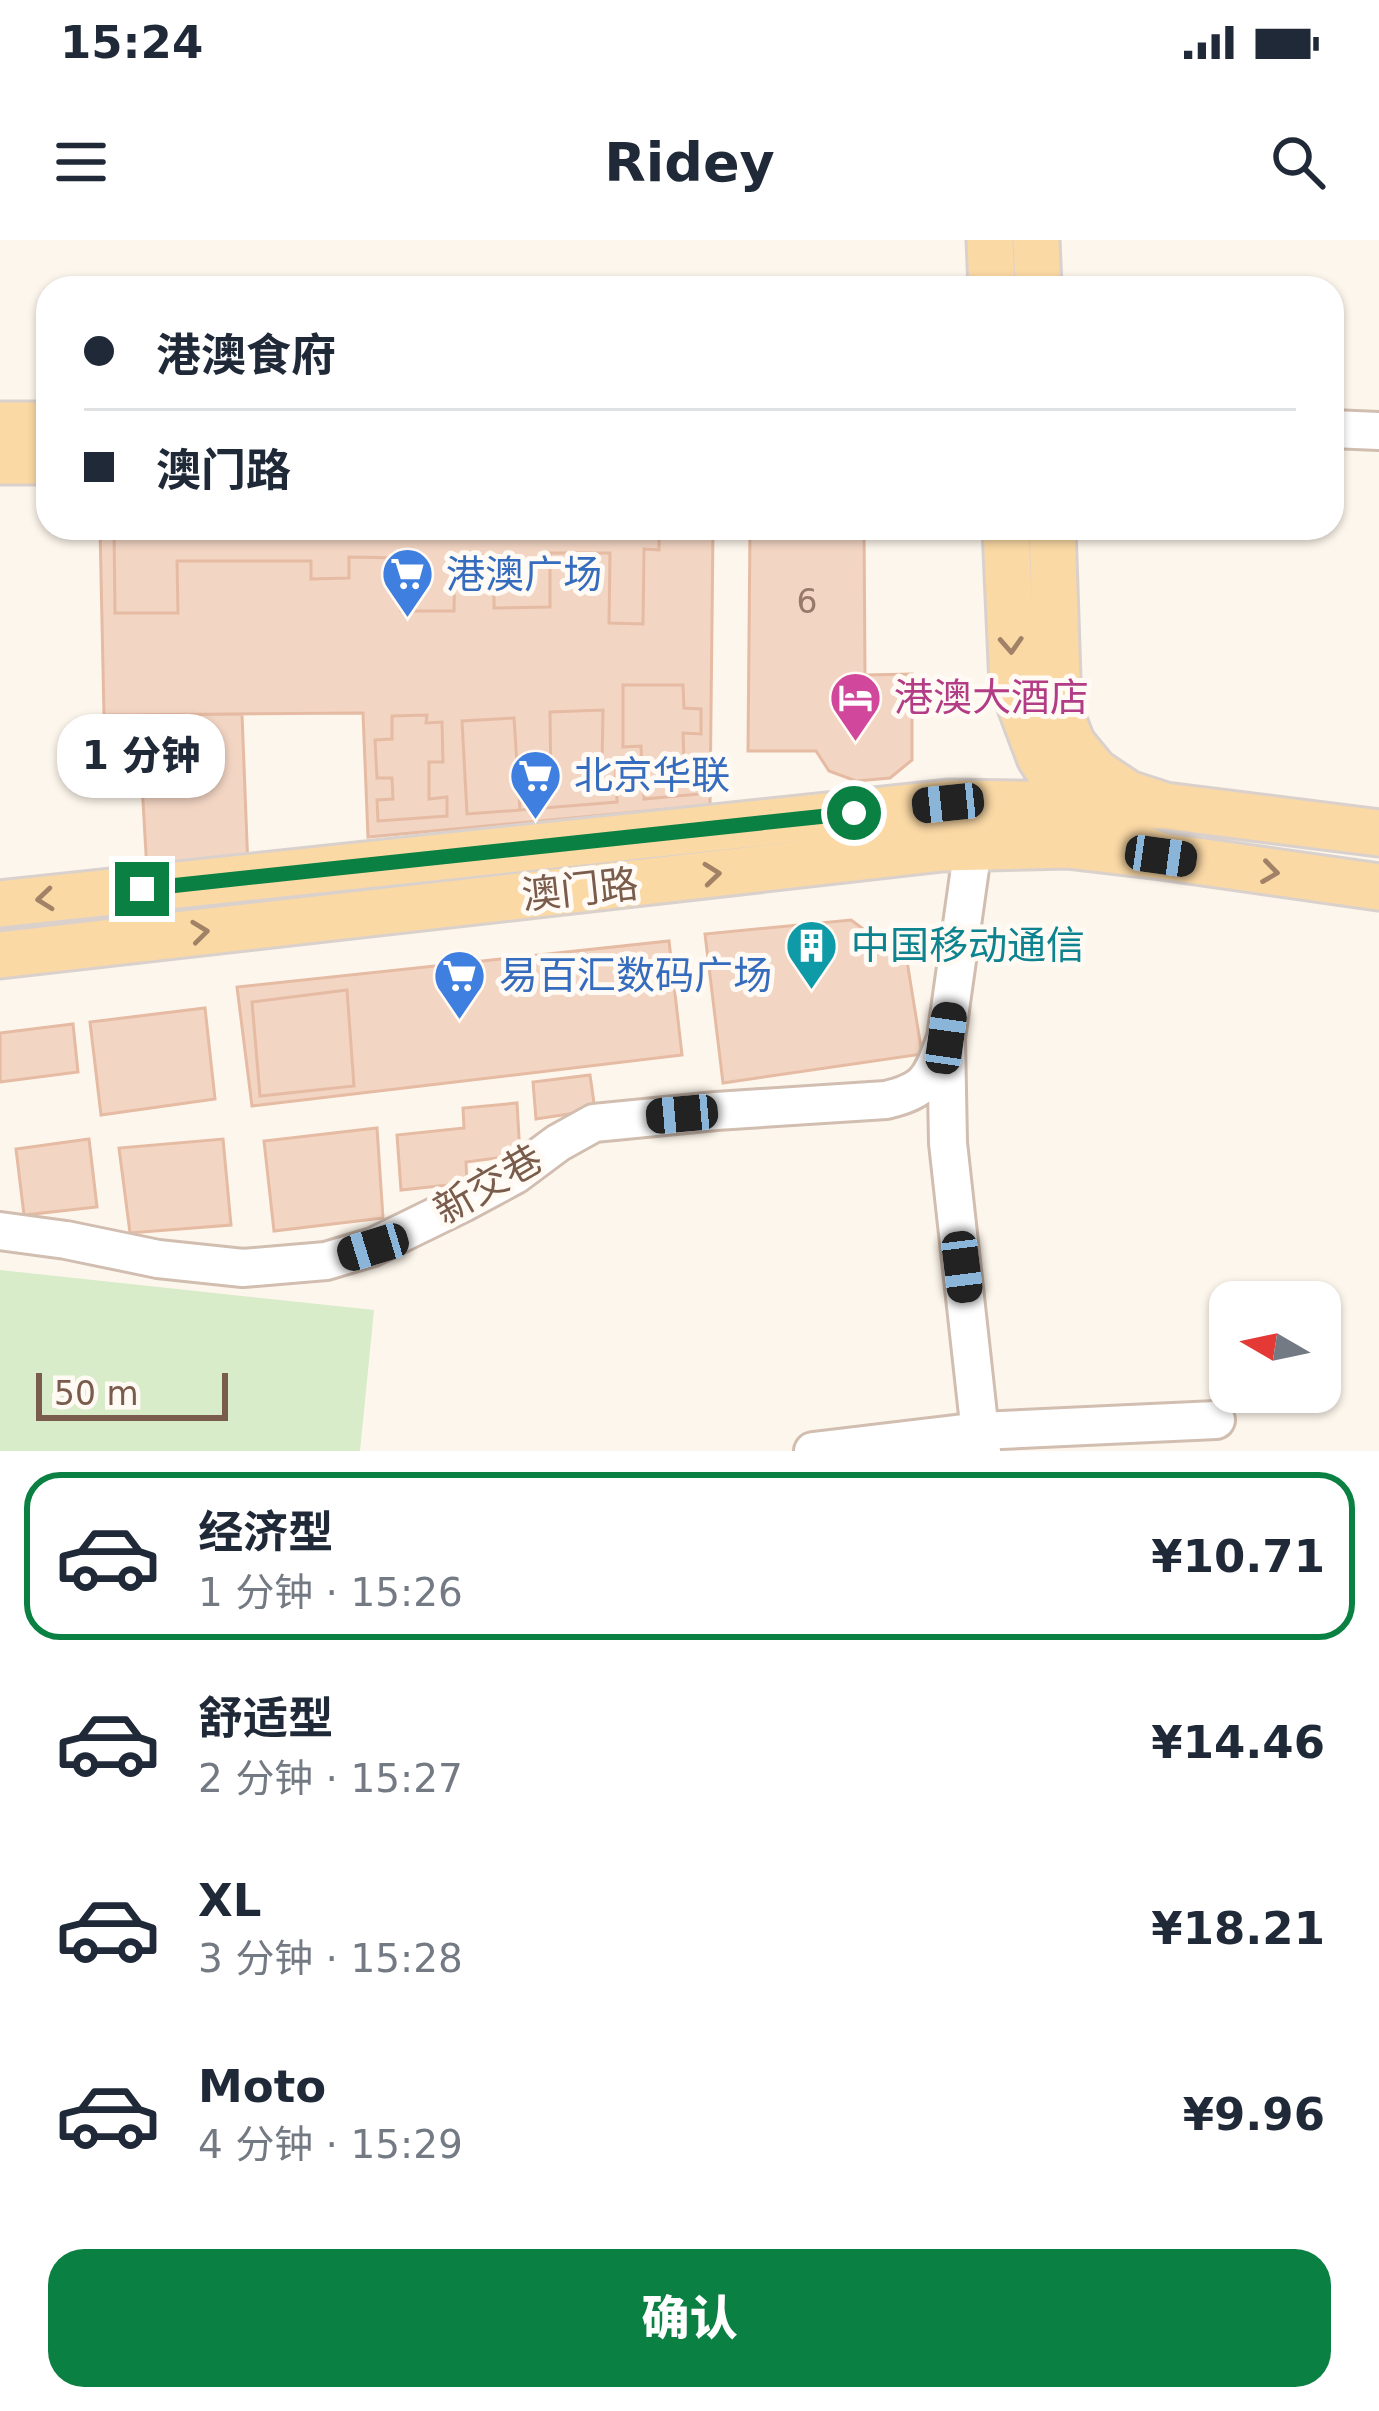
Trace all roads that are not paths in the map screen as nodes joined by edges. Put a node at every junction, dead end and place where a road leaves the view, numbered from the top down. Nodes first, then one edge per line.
1 (990, 240) edge
2 (1036, 240) edge
3 (992, 276) edge
4 (1038, 276) edge
5 (0, 425) edge
6 (36, 425) edge
7 (1344, 430) edge
8 (1379, 431) edge
9 (0, 461) edge
10 (36, 461) edge
11 (1006, 540) edge
12 (1052, 540) edge
13 (1070, 804) junction
14 (1165, 806) junction
15 (1379, 832) edge
16 (973, 847) junction
17 (1161, 856) junction
18 (1379, 887) edge
19 (0, 904) edge
20 (0, 955) edge
21 (946, 1038) junction
22 (0, 1231) edge
23 (1216, 1420) dead end
24 (981, 1441) edge
25 (813, 1451) edge

1 - 3 main road
2 - 4 main road
5 - 6 main road
7 - 8 street
9 - 10 main road
11 -> 13 main road
12 - 14 main road
13 - 14 main road, 澳门路
13 - 17 main road
13 -> 19 main road, 澳门路
14 - 15 main road
16 - 17 main road, 澳门路
20 -> 16 main road, 澳门路
16 - 21 street
17 -> 18 main road
21 - 22 street, 新交巷
21 - 24 street
23 - 24 street
24 - 25 street

